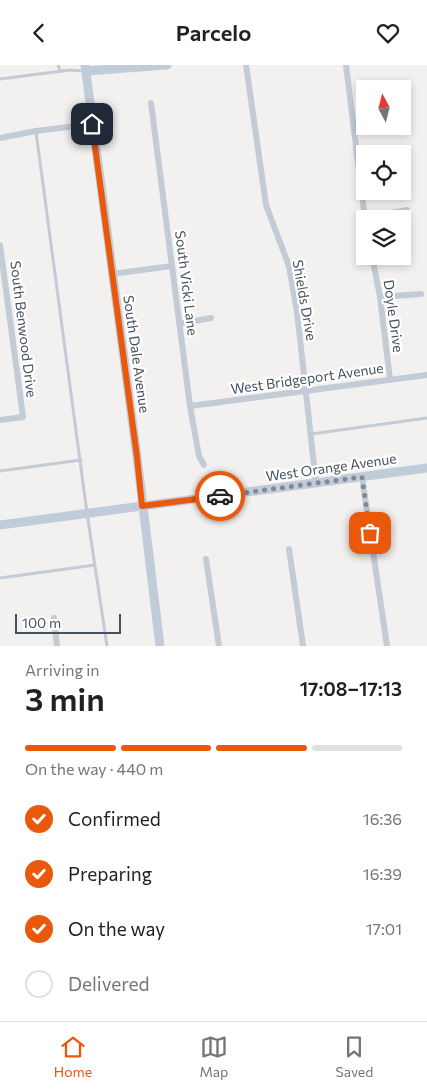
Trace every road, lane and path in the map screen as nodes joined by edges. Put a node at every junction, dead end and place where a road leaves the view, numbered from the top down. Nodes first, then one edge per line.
1 (58, 65) edge
2 (167, 65) edge
3 (246, 65) edge
4 (346, 65) edge
5 (85, 68) edge
6 (60, 71) junction
7 (0, 79) edge
8 (151, 103) dead end
9 (92, 124) junction
10 (36, 131) junction
11 (355, 132) joint
12 (0, 138) edge
13 (364, 210) edge
14 (0, 245) edge
15 (374, 265) edge
16 (172, 266) junction
17 (112, 274) junction
18 (421, 294) dead end
19 (380, 297) junction
20 (212, 318) dead end
21 (179, 324) junction
22 (427, 375) edge
23 (390, 379) junction
24 (306, 391) junction
25 (190, 406) junction
26 (427, 418) edge
27 (0, 420) edge
28 (311, 434) junction
29 (80, 460) junction
30 (204, 465) dead end
31 (427, 468) edge
32 (0, 471) edge
33 (362, 477) junction
34 (316, 483) junction
35 (142, 506) junction
36 (87, 513) junction
37 (0, 525) edge
38 (289, 549) dead end
39 (206, 559) dead end
40 (96, 565) junction
41 (0, 578) edge
42 (54, 618) dead end
43 (56, 646) edge
44 (107, 646) edge
45 (160, 646) edge
46 (219, 646) edge
47 (303, 646) edge
48 (387, 646) edge

1 - 6 lane
2 - 5 street
3 - 24 street, Shields Drive
4 - 11 street
5 - 6 lane
5 - 9 street, South Dale Avenue
6 - 7 lane
8 - 16 street, South Vicki Lane
9 - 10 street
9 - 17 street, South Dale Avenue
10 - 12 street
10 - 29 lane
11 - 13 street
14 - 27 street, South Benwood Drive
15 - 19 street, Doyle Drive
16 - 17 street
16 - 21 street, South Vicki Lane
17 - 35 street, South Dale Avenue
18 - 19 street
19 - 23 street, Doyle Drive
20 - 21 street
21 - 25 street, South Vicki Lane
22 - 23 street, West Bridgeport Avenue
23 - 24 street, West Bridgeport Avenue
24 - 25 street, West Bridgeport Avenue
24 - 28 street, Shields Drive
25 - 30 street, South Vicki Lane
26 - 28 lane
28 - 34 street, Shields Drive
29 - 32 lane
29 - 36 lane
31 - 33 street, West Orange Avenue
33 - 34 street, West Orange Avenue
33 - 48 street
34 - 35 street, West Orange Avenue
35 - 36 street, West Orange Avenue
35 - 45 street, South Dale Avenue
36 - 37 street, West Orange Avenue
36 - 40 lane
38 - 47 street
39 - 46 street
40 - 41 lane
40 - 44 lane
42 - 43 street

